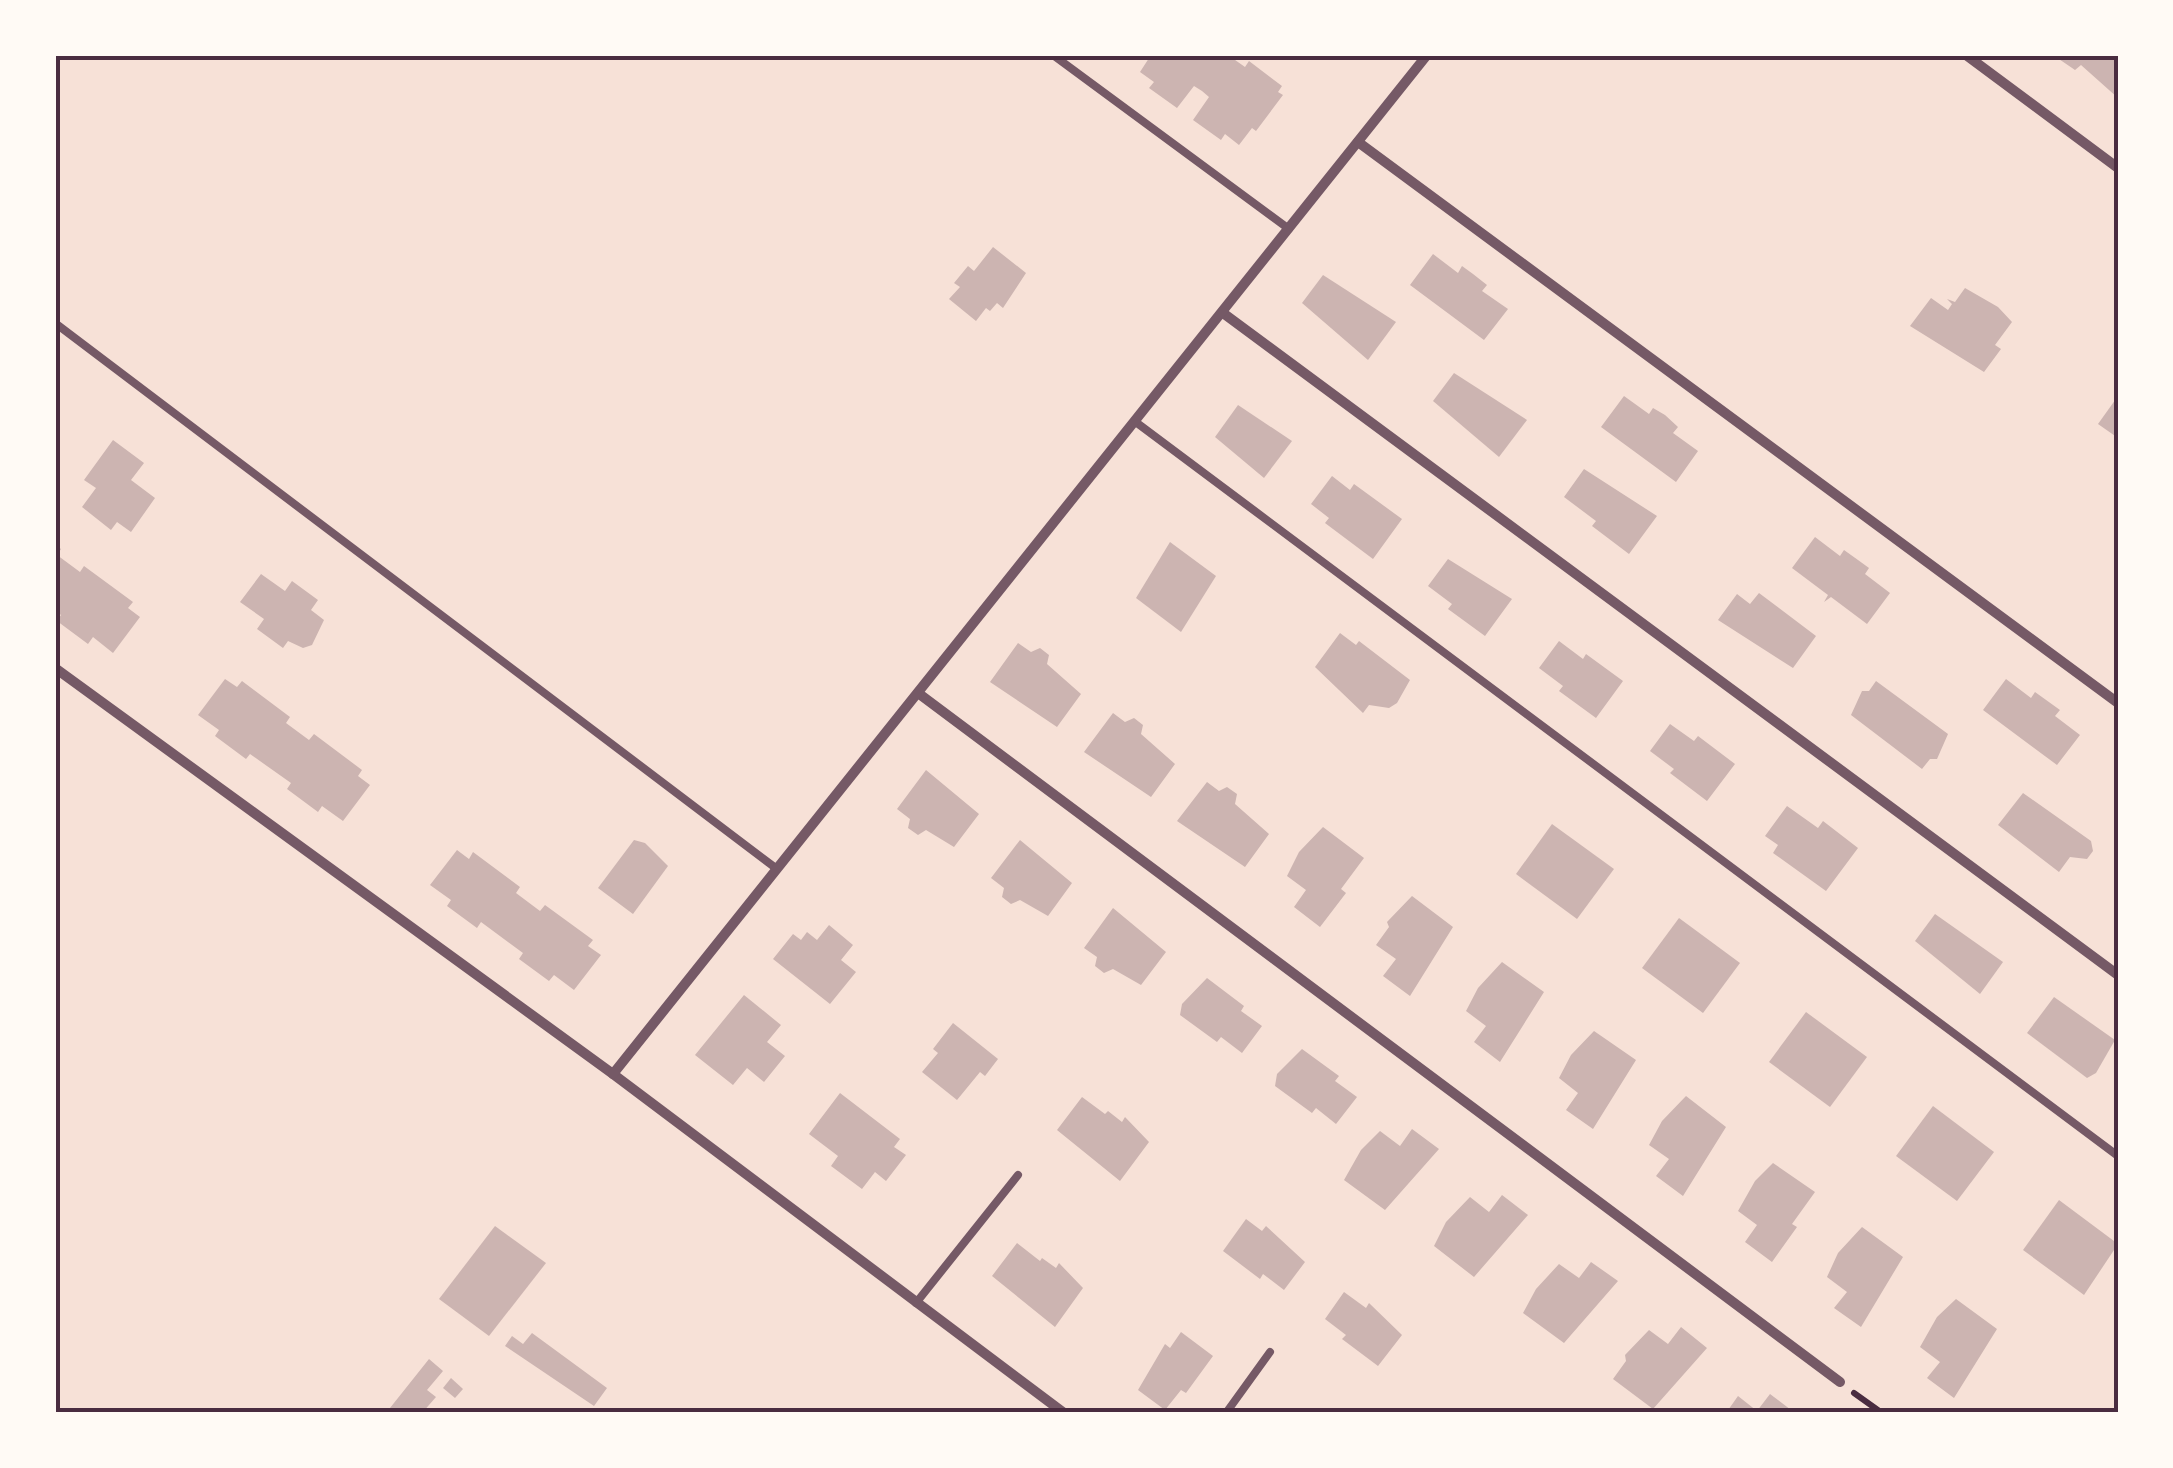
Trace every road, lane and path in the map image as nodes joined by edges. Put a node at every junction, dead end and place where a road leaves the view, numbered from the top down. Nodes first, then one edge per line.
1 (1052, 55) edge
2 (1427, 55) edge
3 (1966, 55) edge
4 (1358, 142) junction
5 (2118, 168) edge
6 (1288, 229) junction
7 (1224, 313) junction
8 (55, 323) edge
9 (1137, 423) junction
10 (55, 668) edge
11 (918, 694) junction
12 (2118, 703) edge
13 (778, 869) junction
14 (2118, 974) edge
15 (613, 1074) junction
16 (2118, 1156) edge
17 (1018, 1174) dead end
18 (916, 1303) junction
19 (1270, 1352) dead end
20 (1840, 1382) joint
21 (1064, 1413) edge
22 (1226, 1413) edge
23 (1882, 1413) edge

1 - 6 lane
2 - 4 street
3 - 5 street
4 - 6 street
4 - 12 street
6 - 7 street
7 - 9 street
7 - 14 street
8 - 13 lane
9 - 11 street
9 - 16 lane
10 - 15 street
11 - 13 street
11 - 20 street
13 - 15 street
15 - 18 street
17 - 18 lane
18 - 21 street
19 - 22 lane
20 - 23 path

